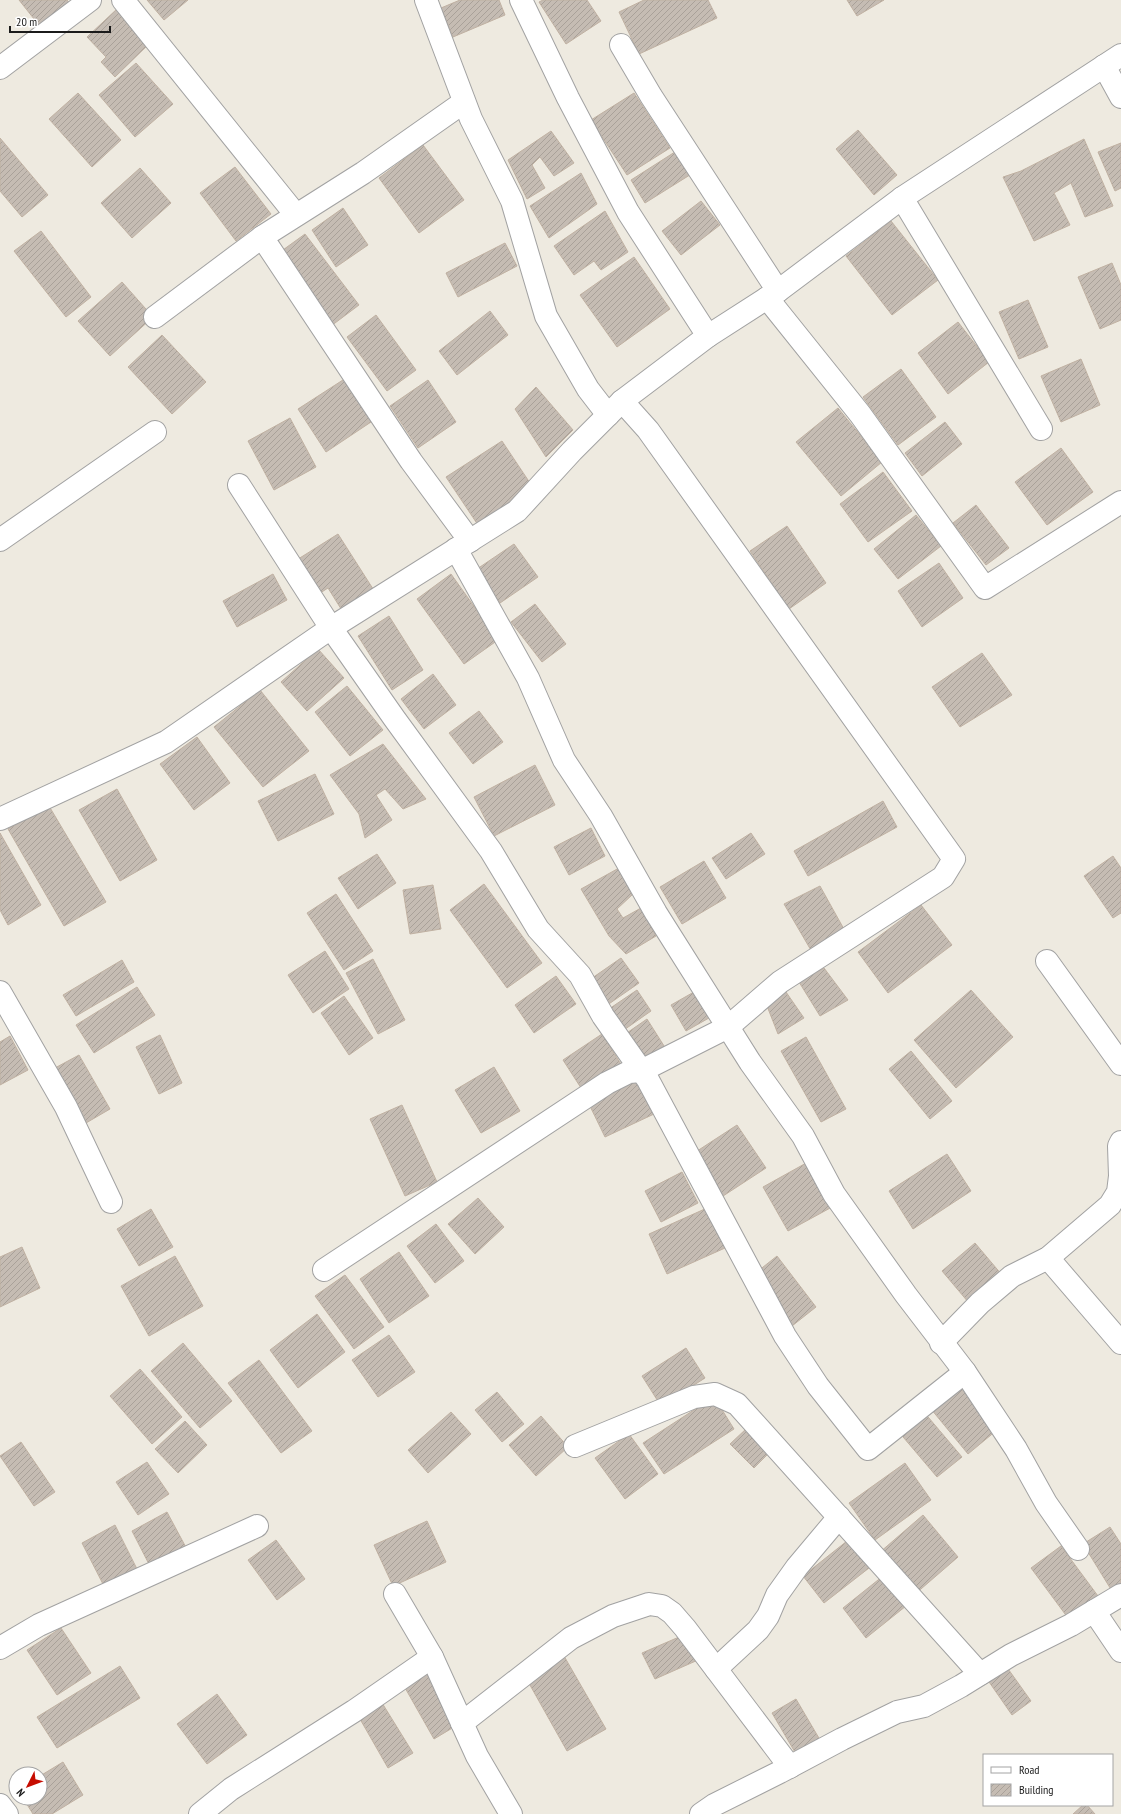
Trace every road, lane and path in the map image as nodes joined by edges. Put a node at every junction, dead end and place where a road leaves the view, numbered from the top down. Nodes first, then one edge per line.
1 (90, 0) edge
2 (123, 0) edge
3 (426, 0) edge
4 (521, 0) edge
5 (621, 45) dead end
6 (1112, 61) edge
7 (0, 68) edge
8 (1121, 96) edge
9 (464, 102) junction
10 (902, 198) junction
11 (296, 216) junction
12 (262, 237) junction
13 (772, 295) junction
14 (155, 317) dead end
15 (708, 336) junction
16 (615, 408) junction
17 (1041, 429) dead end
18 (155, 432) dead end
19 (239, 485) dead end
20 (1121, 502) edge
21 (0, 540) edge
22 (463, 545) junction
23 (331, 628) junction
24 (0, 819) edge
25 (1047, 960) dead end
26 (0, 992) edge
27 (728, 1027) junction
28 (1121, 1064) edge
29 (641, 1071) junction
30 (1121, 1142) edge
31 (111, 1202) dead end
32 (1048, 1258) junction
33 (324, 1270) dead end
34 (942, 1343) junction
35 (1121, 1343) edge
36 (965, 1372) junction
37 (575, 1446) dead end
38 (839, 1517) junction
39 (257, 1526) dead end
40 (1078, 1549) dead end
41 (395, 1594) dead end
42 (1121, 1595) edge
43 (1094, 1611) junction
44 (0, 1648) edge
45 (1121, 1651) edge
46 (432, 1657) junction
47 (716, 1669) junction
48 (980, 1674) junction
49 (462, 1723) junction
50 (790, 1767) junction
51 (200, 1814) edge
52 (511, 1814) edge
53 (700, 1814) edge

1 - 7 street
2 - 11 street
3 - 9 street
4 - 15 street
5 - 13 street
6 - 8 street
6 - 10 street
9 - 11 street
9 - 16 street
10 - 13 street
10 - 17 street
11 - 12 street
12 - 14 street
12 - 22 street
13 - 15 street
13 - 20 street
15 - 16 street
16 - 22 street
16 - 27 street
18 - 21 street
19 - 23 street
22 - 23 street
22 - 27 street
23 - 24 street
23 - 29 street
25 - 28 street
26 - 31 street
27 - 29 street
27 - 34 street
29 - 33 street
29 - 36 street
30 - 32 street
32 - 34 street
32 - 35 street
34 - 36 street
36 - 40 street
37 - 38 street
38 - 47 street
38 - 48 street
39 - 44 street
41 - 46 street
42 - 43 street
43 - 45 street
43 - 48 street
46 - 49 street
46 - 51 street
47 - 49 street
47 - 50 street
48 - 50 street
49 - 52 street
50 - 53 street

